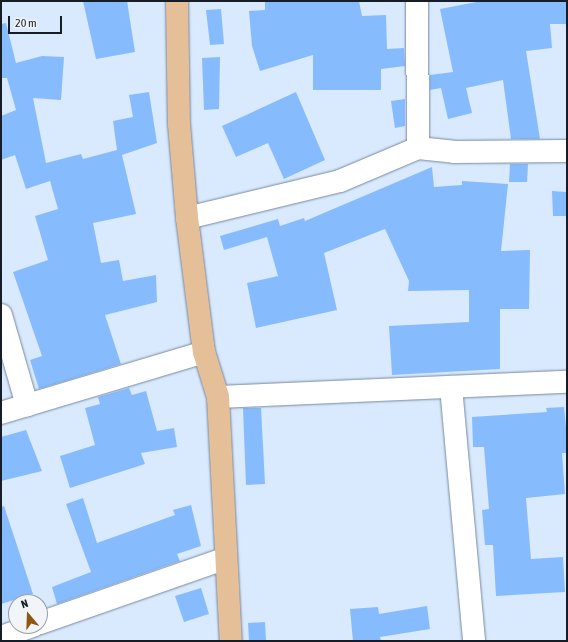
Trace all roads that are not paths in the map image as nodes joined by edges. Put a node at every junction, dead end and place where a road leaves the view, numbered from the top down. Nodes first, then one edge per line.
1 (177, 1) edge
2 (417, 1) edge
3 (418, 148) junction
4 (567, 151) edge
5 (187, 218) junction
6 (1, 315) edge
7 (204, 352) junction
8 (567, 382) edge
9 (451, 387) junction
10 (218, 397) junction
11 (27, 405) junction
12 (1, 413) edge
13 (224, 559) junction
14 (48, 620) edge
15 (231, 641) edge
16 (474, 641) edge

1 - 5 main road
2 - 3 street
3 - 4 street
3 - 5 street
5 - 7 main road
6 - 11 street
7 - 10 main road
7 - 11 street
8 - 9 street
9 - 10 street
9 - 16 street
10 - 13 main road
11 - 12 street
13 - 14 street
13 - 15 main road

